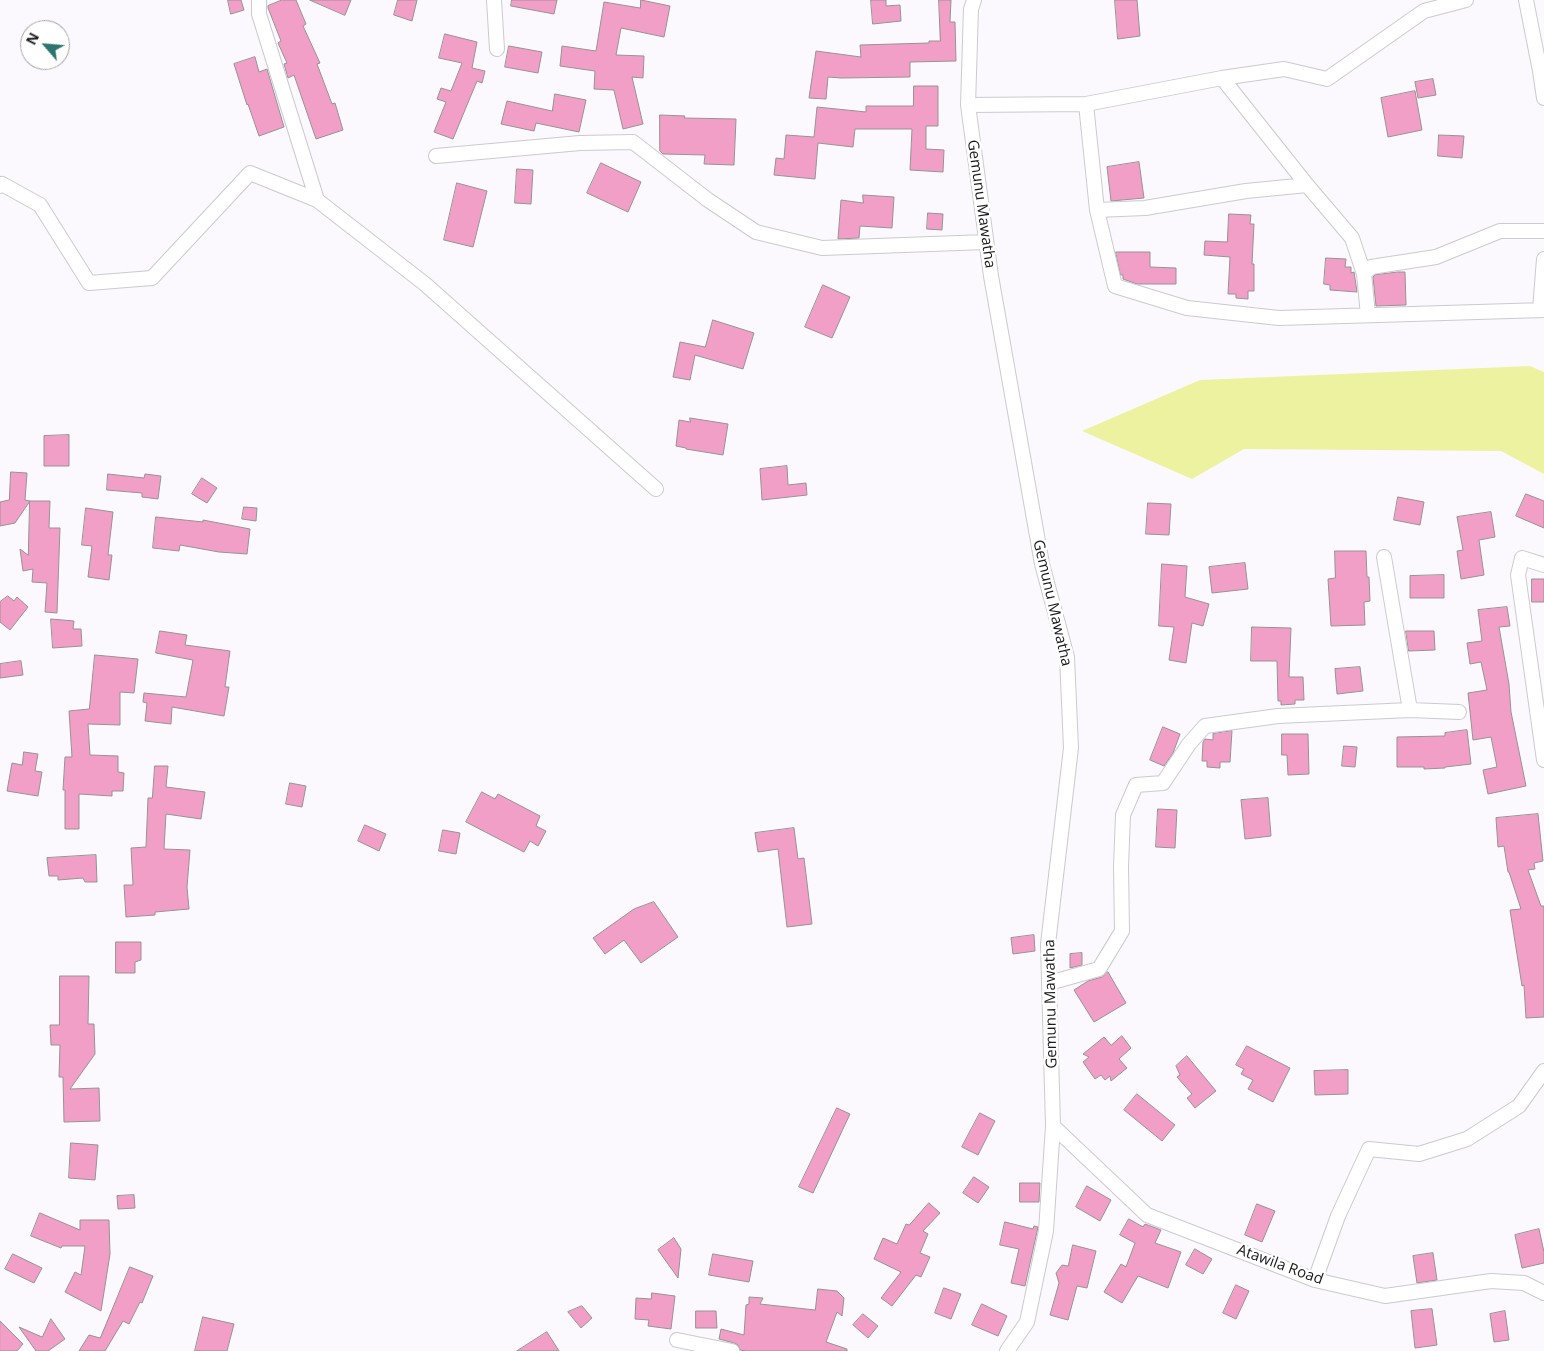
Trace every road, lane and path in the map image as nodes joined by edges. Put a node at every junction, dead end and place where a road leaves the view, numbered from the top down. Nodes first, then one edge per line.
1 (258, 0) edge
2 (494, 0) edge
3 (974, 0) edge
4 (1466, 0) edge
5 (1526, 0) edge
6 (497, 49) dead end
7 (1542, 70) edge
8 (1222, 78) junction
9 (1544, 98) edge
10 (1086, 104) junction
11 (968, 105) junction
12 (436, 156) dead end
13 (1307, 185) junction
14 (0, 186) edge
15 (317, 200) junction
16 (1097, 210) junction
17 (1544, 231) edge
18 (986, 242) junction
19 (1544, 259) edge
20 (1364, 274) junction
21 (1542, 310) edge
22 (1368, 315) junction
23 (656, 488) dead end
24 (1384, 557) dead end
25 (1544, 565) edge
26 (1410, 710) junction
27 (1459, 712) dead end
28 (1544, 760) edge
29 (1049, 983) junction
30 (1544, 1071) edge
31 (1053, 1126) junction
32 (1315, 1280) junction
33 (1541, 1289) edge
34 (677, 1340) dead end
35 (732, 1351) edge
36 (1007, 1351) edge

1 - 15 street
2 - 6 street
3 - 11 street, Gemunu Mawatha
4 - 8 street
5 - 7 street
7 - 9 street
8 - 10 street
8 - 13 street
10 - 11 street
10 - 16 street
11 - 18 street, Gemunu Mawatha
12 - 18 street
13 - 16 street
13 - 20 street
14 - 15 street
15 - 23 street
16 - 22 street
17 - 20 street
18 - 29 street, Gemunu Mawatha
19 - 21 street
20 - 22 street
21 - 22 street
24 - 26 street
25 - 28 street
26 - 27 street
26 - 29 street
29 - 31 street, Gemunu Mawatha
30 - 32 street
31 - 32 street, Atawila Road
31 - 36 street, Gemunu Mawatha
32 - 33 street, Atawila Road
34 - 35 street

